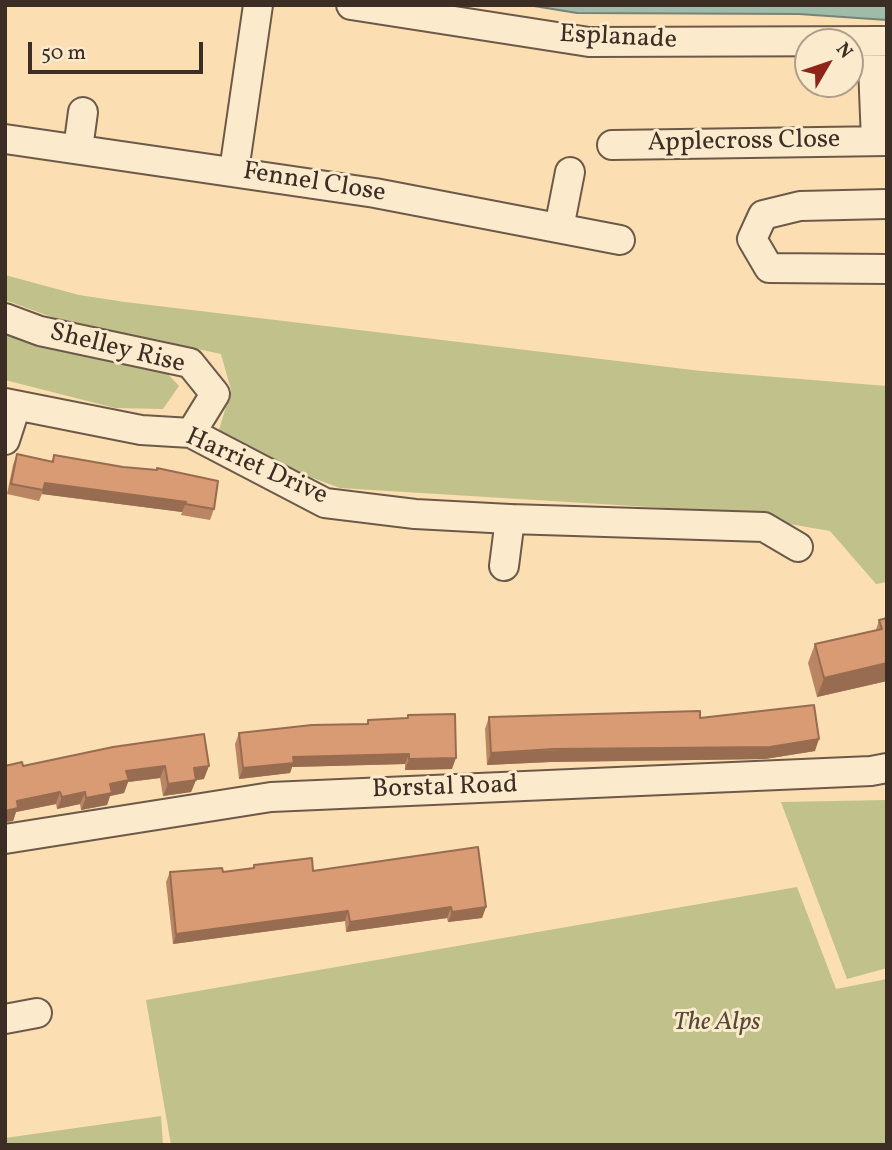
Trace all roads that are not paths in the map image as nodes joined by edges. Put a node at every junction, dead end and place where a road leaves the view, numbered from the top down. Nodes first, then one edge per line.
1 (258, 5) edge
2 (351, 5) edge
3 (879, 41) edge
4 (83, 112) dead end
5 (5, 139) edge
6 (882, 141) edge
7 (612, 145) dead end
8 (78, 149) junction
9 (234, 172) junction
10 (570, 172) dead end
11 (887, 204) edge
12 (559, 228) junction
13 (620, 240) dead end
14 (887, 269) edge
15 (5, 318) edge
16 (11, 405) edge
17 (191, 433) junction
18 (5, 440) edge
19 (510, 519) junction
20 (798, 547) dead end
21 (504, 566) dead end
22 (887, 768) edge
23 (5, 839) edge
24 (37, 1013) dead end
25 (5, 1018) edge

1 - 9 street
2 - 3 street, Esplanade
3 - 6 street, Applecross Close
4 - 8 street
5 - 8 street, Fennel Close
6 - 7 street, Applecross Close
8 - 9 street, Fennel Close
9 - 12 street, Fennel Close
10 - 12 street
11 - 14 street
12 - 13 street, Fennel Close
15 - 17 street, Shelley Rise
16 - 17 street, Harriet Drive
16 - 18 street
17 - 19 street, Harriet Drive
19 - 20 street, Harriet Drive
19 - 21 street
22 - 23 street, Borstal Road
24 - 25 street

